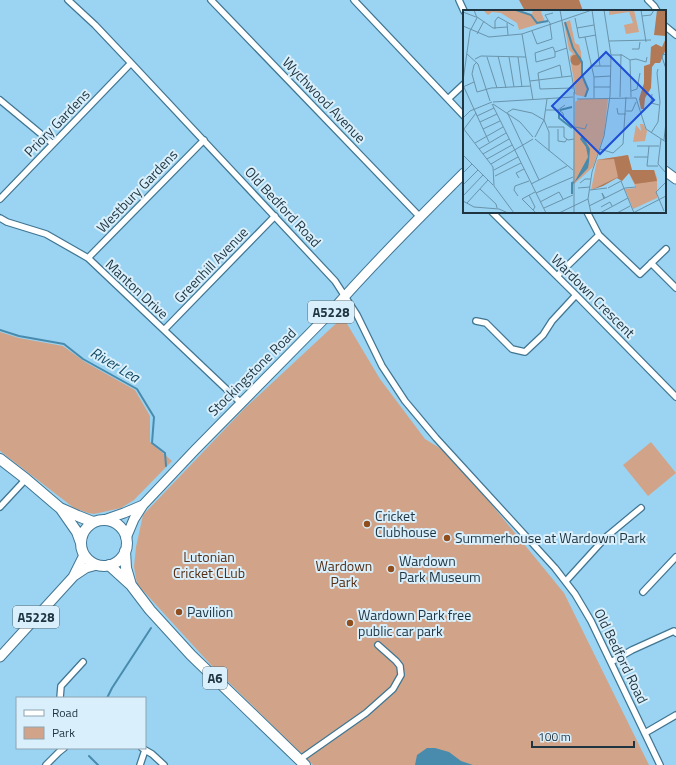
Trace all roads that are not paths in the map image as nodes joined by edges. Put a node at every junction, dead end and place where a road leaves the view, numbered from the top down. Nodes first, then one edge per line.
1 (68, 0) edge
2 (211, 0) edge
3 (354, 0) edge
4 (459, 0) edge
5 (648, 0) edge
6 (464, 10) edge
7 (656, 10) edge
8 (666, 27) edge
9 (676, 35) edge
10 (131, 63) junction
11 (463, 85) edge
12 (448, 99) junction
13 (0, 100) edge
14 (463, 115) edge
15 (204, 140) junction
16 (53, 144) junction
17 (666, 172) edge
18 (462, 178) edge
19 (676, 179) edge
20 (0, 199) edge
21 (493, 213) edge
22 (588, 213) edge
23 (275, 216) junction
24 (0, 218) edge
25 (420, 218) junction
26 (599, 235) junction
27 (666, 249) dead end
28 (88, 258) junction
29 (651, 263) junction
30 (557, 276) junction
31 (676, 288) edge
32 (576, 295) junction
33 (345, 296) junction
34 (476, 321) dead end
35 (164, 330) junction
36 (676, 397) edge
37 (241, 404) junction
38 (0, 459) edge
39 (26, 479) junction
40 (143, 505) junction
41 (0, 507) edge
42 (60, 508) junction
43 (641, 508) dead end
44 (104, 520) junction
45 (94, 522) junction
46 (126, 538) junction
47 (81, 543) junction
48 (125, 551) junction
49 (84, 555) junction
50 (676, 557) edge
51 (97, 565) junction
52 (109, 565) junction
53 (73, 577) junction
54 (566, 581) junction
55 (131, 585) junction
56 (643, 592) dead end
57 (676, 633) edge
58 (378, 645) dead end
59 (0, 657) edge
60 (83, 662) dead end
61 (611, 662) junction
62 (60, 697) edge
63 (676, 715) edge
64 (645, 733) junction
65 (63, 749) edge
66 (143, 749) edge
67 (302, 762) edge
68 (46, 765) edge
69 (140, 765) edge
70 (164, 765) edge
71 (660, 765) edge

1 - 10 street, Old Bedford Road
2 - 25 street, Wychwood Avenue
3 - 12 street
4 - 6 street
5 - 7 street
8 - 9 street
10 - 15 street, Old Bedford Road
10 - 16 street, Priory Gardens
11 - 12 street
12 - 14 street
13 - 16 street
15 - 23 street, Old Bedford Road
15 - 28 street, Westbury Gardens
16 - 20 street, Priory Gardens
17 - 19 main road
18 - 25 main road, Stockingstone Road / A5228
21 - 30 street, Wardown Crescent
22 - 26 street
23 - 33 street, Old Bedford Road
23 - 35 street, Greenhill Avenue
24 - 28 street, Manton Drive
25 - 33 main road, Stockingstone Road / A5228
26 - 29 street
26 - 30 street
27 - 29 street
28 - 35 street, Manton Drive
29 - 31 street
30 - 32 street, Wardown Crescent
32 - 34 street
32 - 36 street, Wardown Crescent
33 - 37 main road, Stockingstone Road / A5228
33 - 54 street, Old Bedford Road
35 - 37 street, Manton Drive
37 - 40 main road, Stockingstone Road / A5228
38 - 39 highway
39 - 41 street
39 - 42 highway
40 - 44 main road, Stockingstone Road / A5228
40 - 46 main road, Stockingstone Road / A5228
42 - 45 highway
42 - 47 highway
43 - 54 street
44 - 45 highway
44 - 46 highway
45 - 47 highway
46 - 48 highway
47 - 49 highway
48 - 52 highway
48 - 55 highway, A6
49 - 51 highway
49 - 53 main road, A5228
50 - 56 street
51 - 52 highway
51 - 53 main road, A5228
52 - 55 highway, A6
53 - 59 main road, A5228
54 - 61 street, Old Bedford Road
55 - 67 highway, A6
57 - 61 street
58 - 67 street
60 - 62 street
61 - 64 street, Old Bedford Road
63 - 64 street
64 - 71 street, Old Bedford Road
65 - 68 street
66 - 69 street
66 - 70 street

